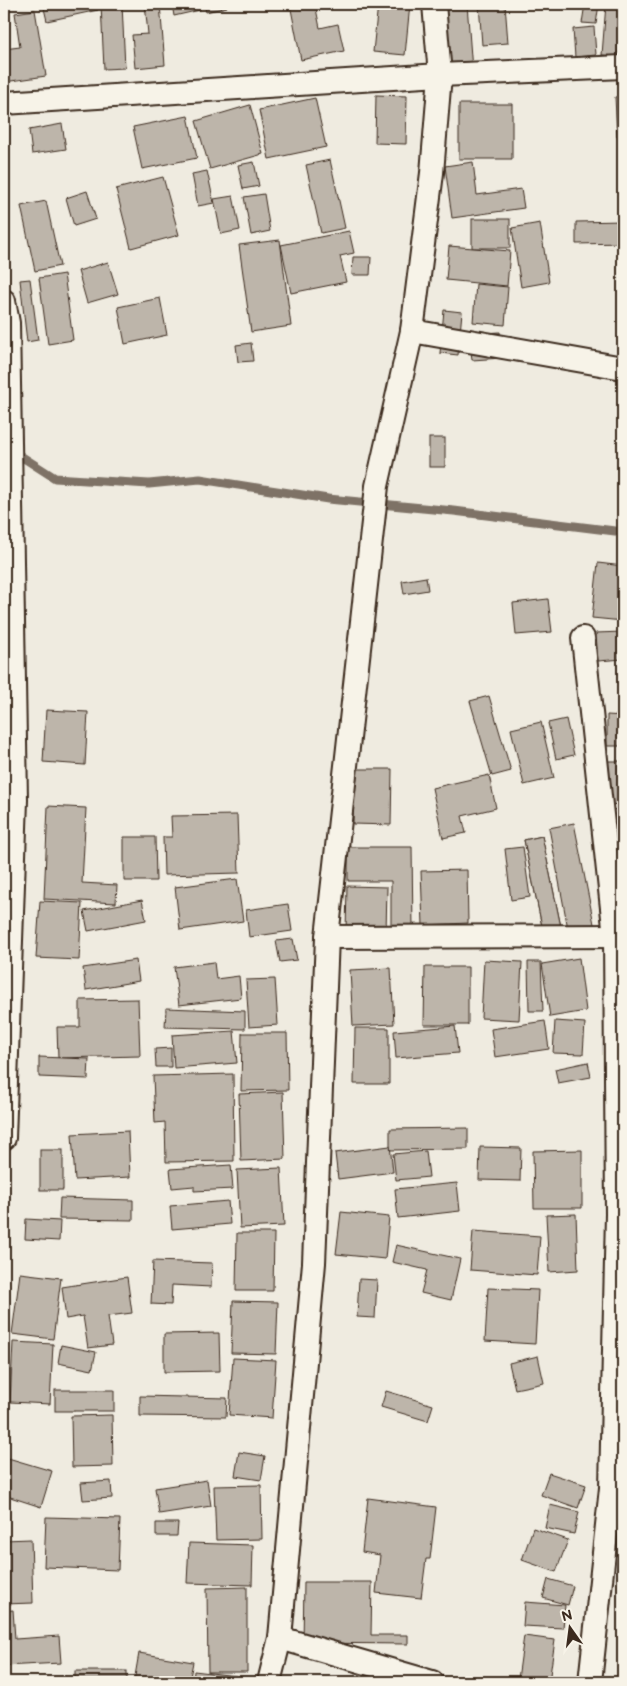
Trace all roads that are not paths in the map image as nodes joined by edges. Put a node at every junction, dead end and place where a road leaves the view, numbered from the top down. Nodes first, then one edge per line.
1 (434, 4) edge
2 (623, 67) edge
3 (440, 75) junction
4 (4, 103) edge
5 (4, 301) edge
6 (412, 331) junction
7 (623, 368) edge
8 (583, 638) dead end
9 (619, 936) edge
10 (326, 937) junction
11 (4, 1138) edge
12 (280, 1638) junction
13 (269, 1682) edge
14 (432, 1682) edge
15 (590, 1682) edge

1 - 3 street
2 - 3 street
3 - 4 street
3 - 6 street
5 - 11 street
6 - 7 street
6 - 10 street
8 - 9 street
9 - 10 street
9 - 15 street
10 - 12 street
12 - 13 street
12 - 14 street

